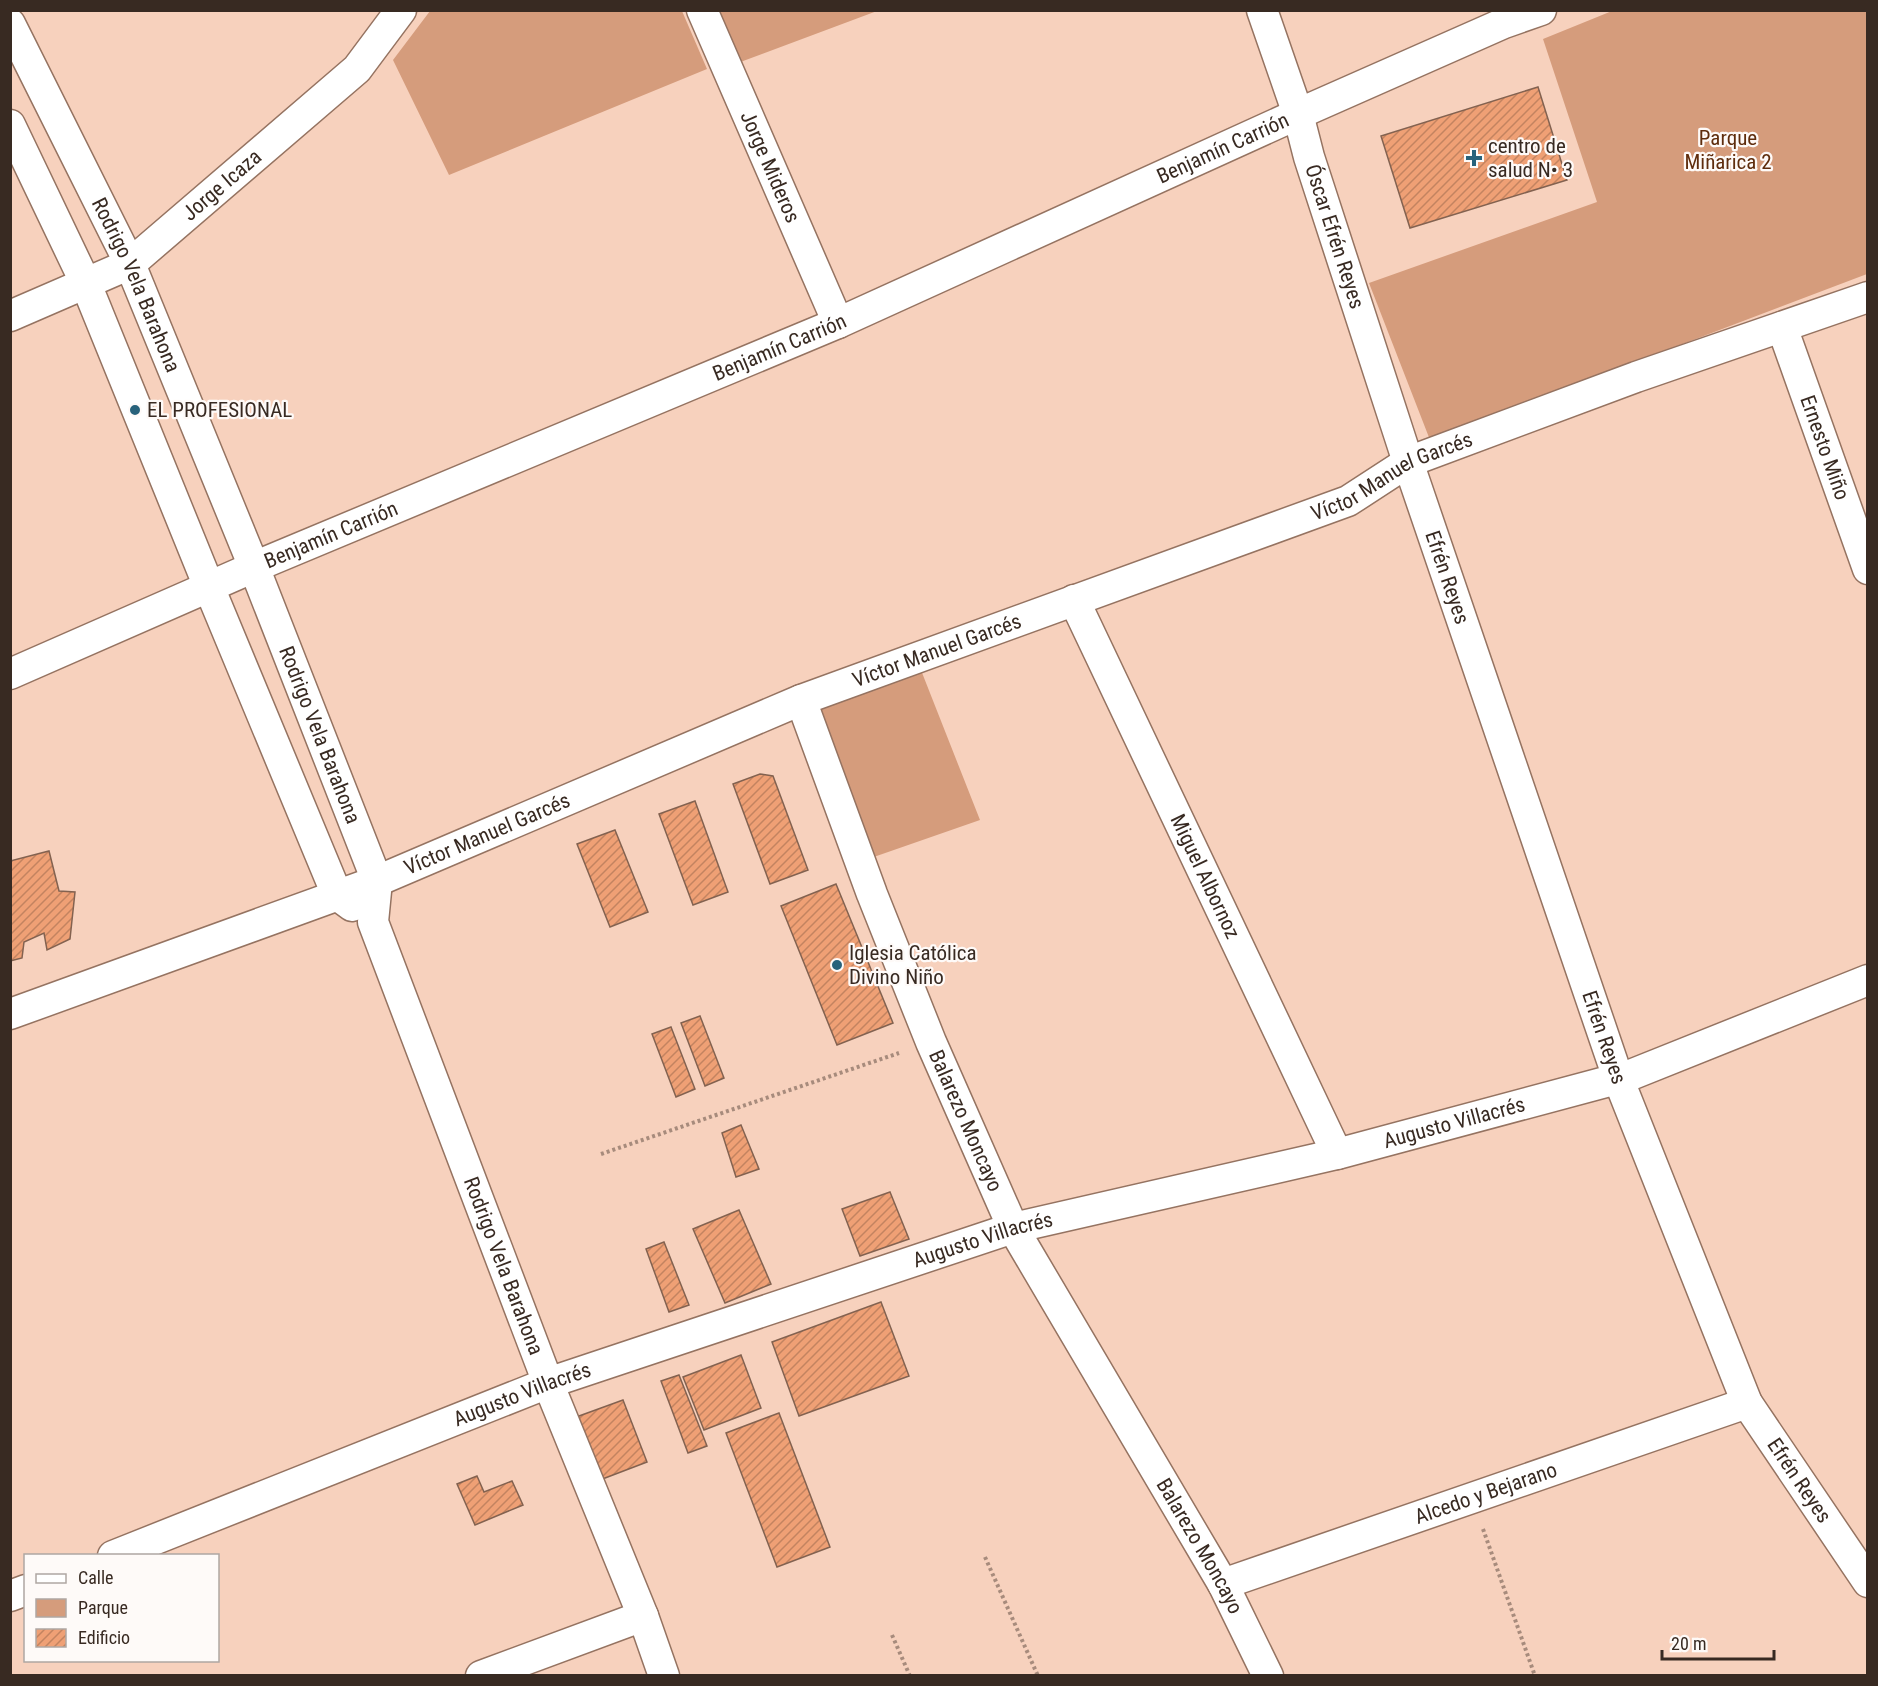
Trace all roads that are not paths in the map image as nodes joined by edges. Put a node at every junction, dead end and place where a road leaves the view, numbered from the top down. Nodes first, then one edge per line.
1 (401, 10) edge
2 (702, 10) edge
3 (1262, 10) edge
4 (1541, 10) edge
5 (1502, 17) edge
6 (10, 24) edge
7 (1298, 114) junction
8 (10, 125) edge
9 (130, 264) junction
10 (86, 284) junction
11 (1868, 297) edge
12 (10, 316) edge
13 (838, 323) junction
14 (1782, 327) junction
15 (1408, 462) junction
16 (254, 567) junction
17 (1868, 569) edge
18 (208, 587) junction
19 (1074, 600) junction
20 (10, 674) edge
21 (801, 700) junction
22 (377, 881) junction
23 (338, 895) junction
24 (373, 922) junction
25 (1868, 980) edge
26 (10, 1014) edge
27 (1618, 1078) junction
28 (1337, 1154) junction
29 (1013, 1228) junction
30 (548, 1383) junction
31 (1747, 1402) junction
32 (118, 1554) edge
33 (1868, 1582) edge
34 (1223, 1584) junction
35 (643, 1616) junction
36 (481, 1676) edge
37 (664, 1676) edge
38 (1268, 1676) edge

1 - 9 street, Jorge Icaza
2 - 13 street, Jorge Mideros
3 - 7 street, Óscar Efrén Reyes
4 - 5 street, Benjamín Carrión
5 - 7 street, Benjamín Carrión
6 - 9 street, Rodrigo Vela Barahona
7 - 13 street, Benjamín Carrión
7 - 15 street, Óscar Efrén Reyes
8 - 10 street, Rodrigo Vela Barahona
9 - 10 street, Jorge Icaza
9 - 16 street, Rodrigo Vela Barahona
10 - 12 street, Jorge Icaza
10 - 18 street, Rodrigo Vela Barahona
11 - 14 street, Víctor Manuel Garcés
13 - 16 street, Benjamín Carrión
14 - 15 street, Víctor Manuel Garcés
14 - 17 street, Ernesto Miño
15 - 19 street, Víctor Manuel Garcés
15 - 27 street, Efrén Reyes
16 - 18 street, Benjamín Carrión
16 - 22 street, Rodrigo Vela Barahona
18 - 20 street, Benjamín Carrión
18 - 23 street, Rodrigo Vela Barahona
19 - 21 street, Víctor Manuel Garcés
19 - 28 street, Miguel Albornoz
21 - 22 street, Víctor Manuel Garcés
21 - 29 street, Balarezo Moncayo
22 - 23 street, Víctor Manuel Garcés
22 - 24 street, Rodrigo Vela Barahona
23 - 24 street, Rodrigo Vela Barahona
23 - 26 street, Víctor Manuel Garcés
24 - 30 street, Rodrigo Vela Barahona
25 - 27 street, Augusto Villacrés
27 - 28 street, Augusto Villacrés
27 - 31 street, Efrén Reyes
28 - 29 street, Augusto Villacrés
29 - 30 street, Augusto Villacrés
29 - 34 street, Balarezo Moncayo
30 - 32 street, Augusto Villacrés
30 - 35 street, Rodrigo Vela Barahona
31 - 33 street, Efrén Reyes
31 - 34 street, Alcedo y Bejarano
34 - 38 street, Balarezo Moncayo
35 - 36 street
35 - 37 street, Rodrigo Vela Barahona

